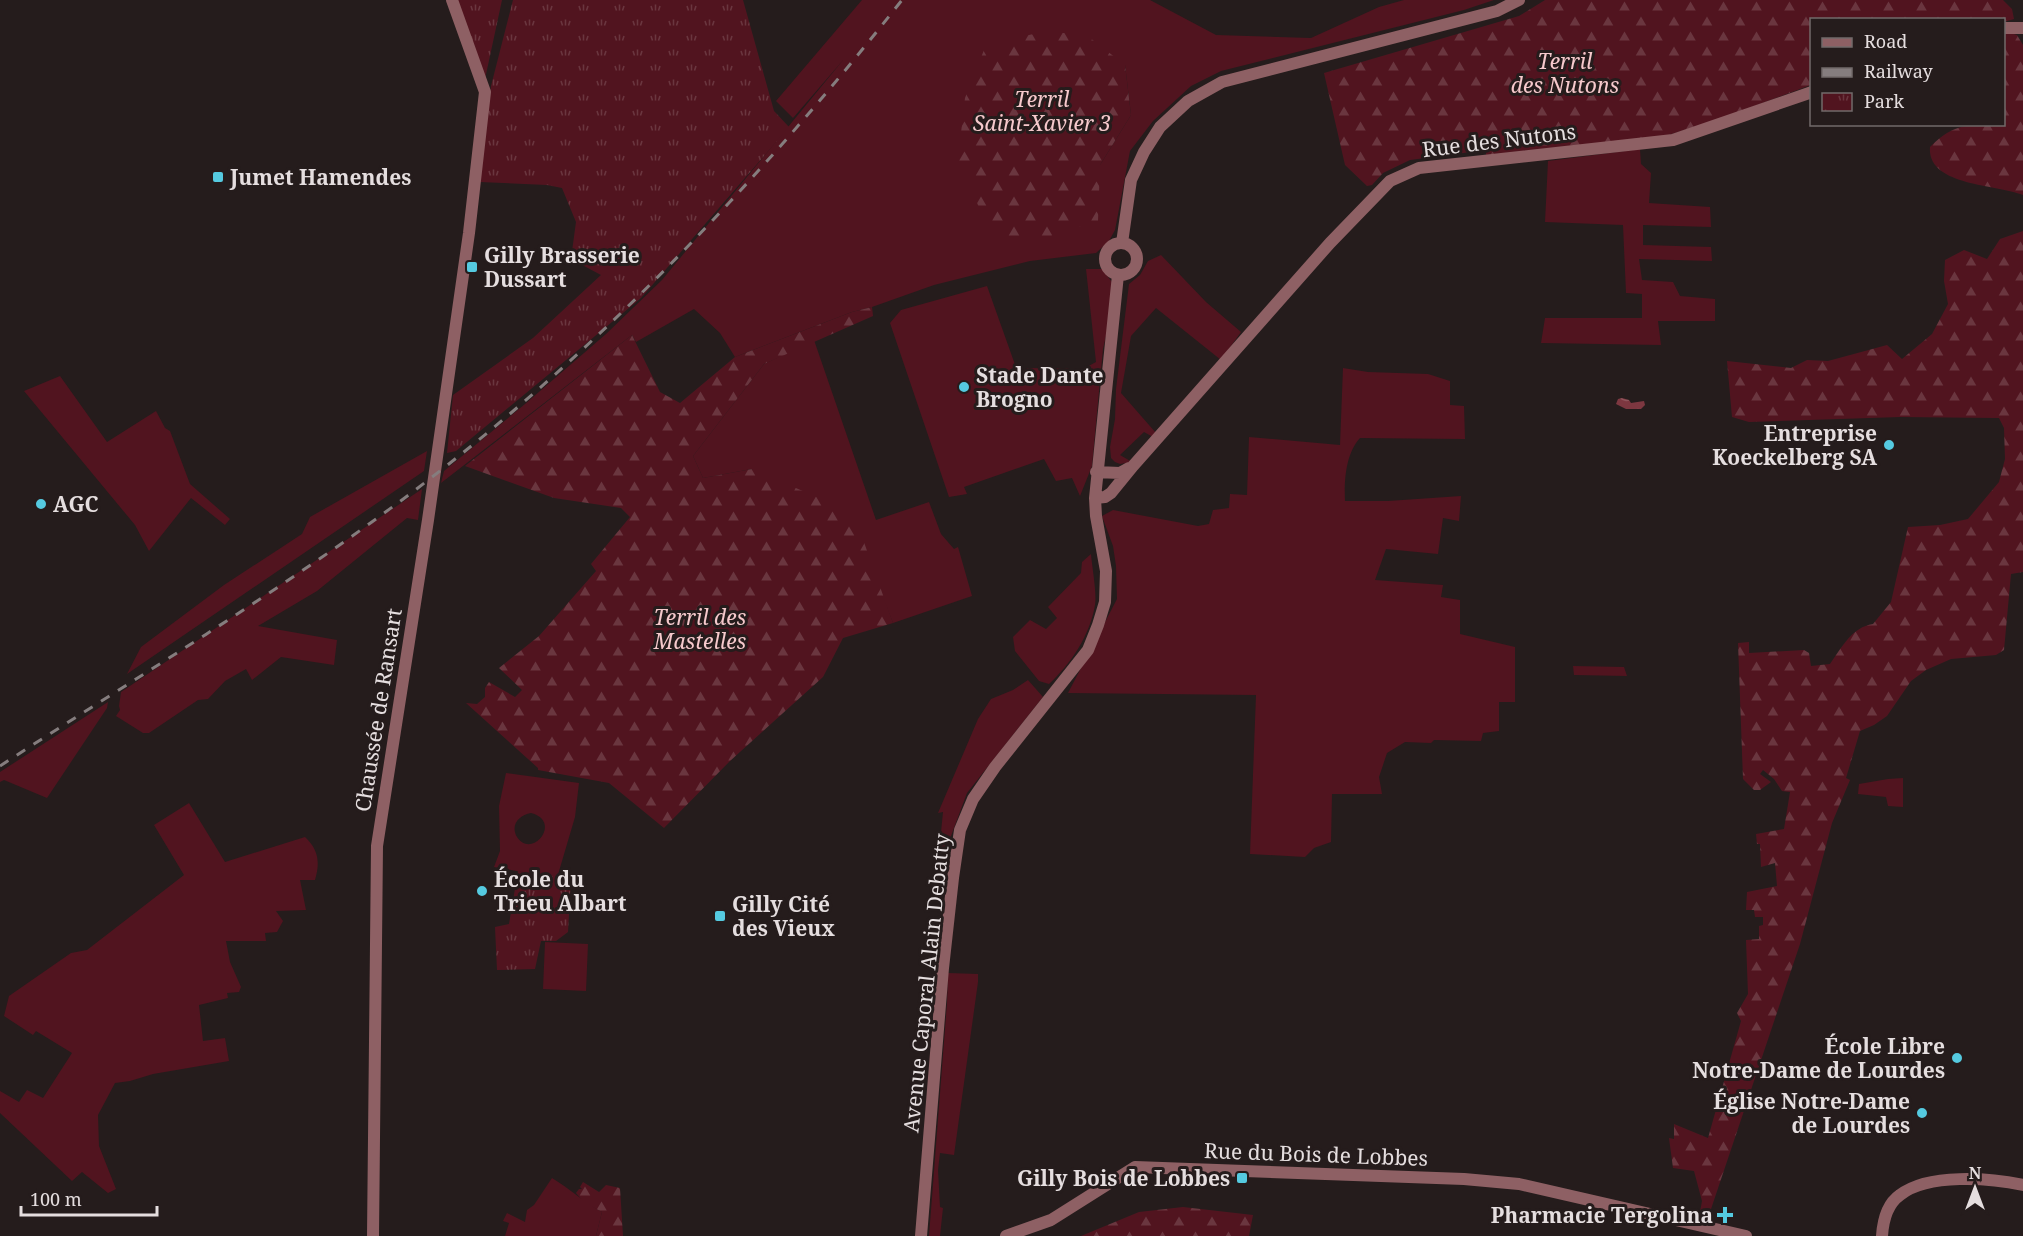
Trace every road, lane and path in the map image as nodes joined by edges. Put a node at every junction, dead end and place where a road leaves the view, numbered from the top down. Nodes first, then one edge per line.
1 (452, 0) edge
2 (1519, 0) edge
3 (2005, 28) edge
4 (2023, 28) edge
5 (1810, 93) edge
6 (1122, 243) junction
7 (1118, 275) junction
8 (1133, 466) junction
9 (1096, 472) junction
10 (1095, 498) junction
11 (2023, 1185) edge
12 (373, 1236) edge
13 (921, 1236) edge
14 (1006, 1236) edge
15 (1746, 1236) edge
16 (1882, 1236) edge

1 - 12 main road, Chaussée de Ransart
2 - 6 main road
3 - 4 main road
5 - 8 main road, Rue des Nutons
6 - 7 main road
6 - 7 main road
7 - 9 main road, Avenue Caporal Alain Debatty
8 - 9 main road
8 - 10 main road, Rue des Nutons
9 - 10 main road, Avenue Caporal Alain Debatty
10 - 13 main road, Avenue Caporal Alain Debatty
11 - 16 main road
14 - 15 main road, Rue du Bois de Lobbes

